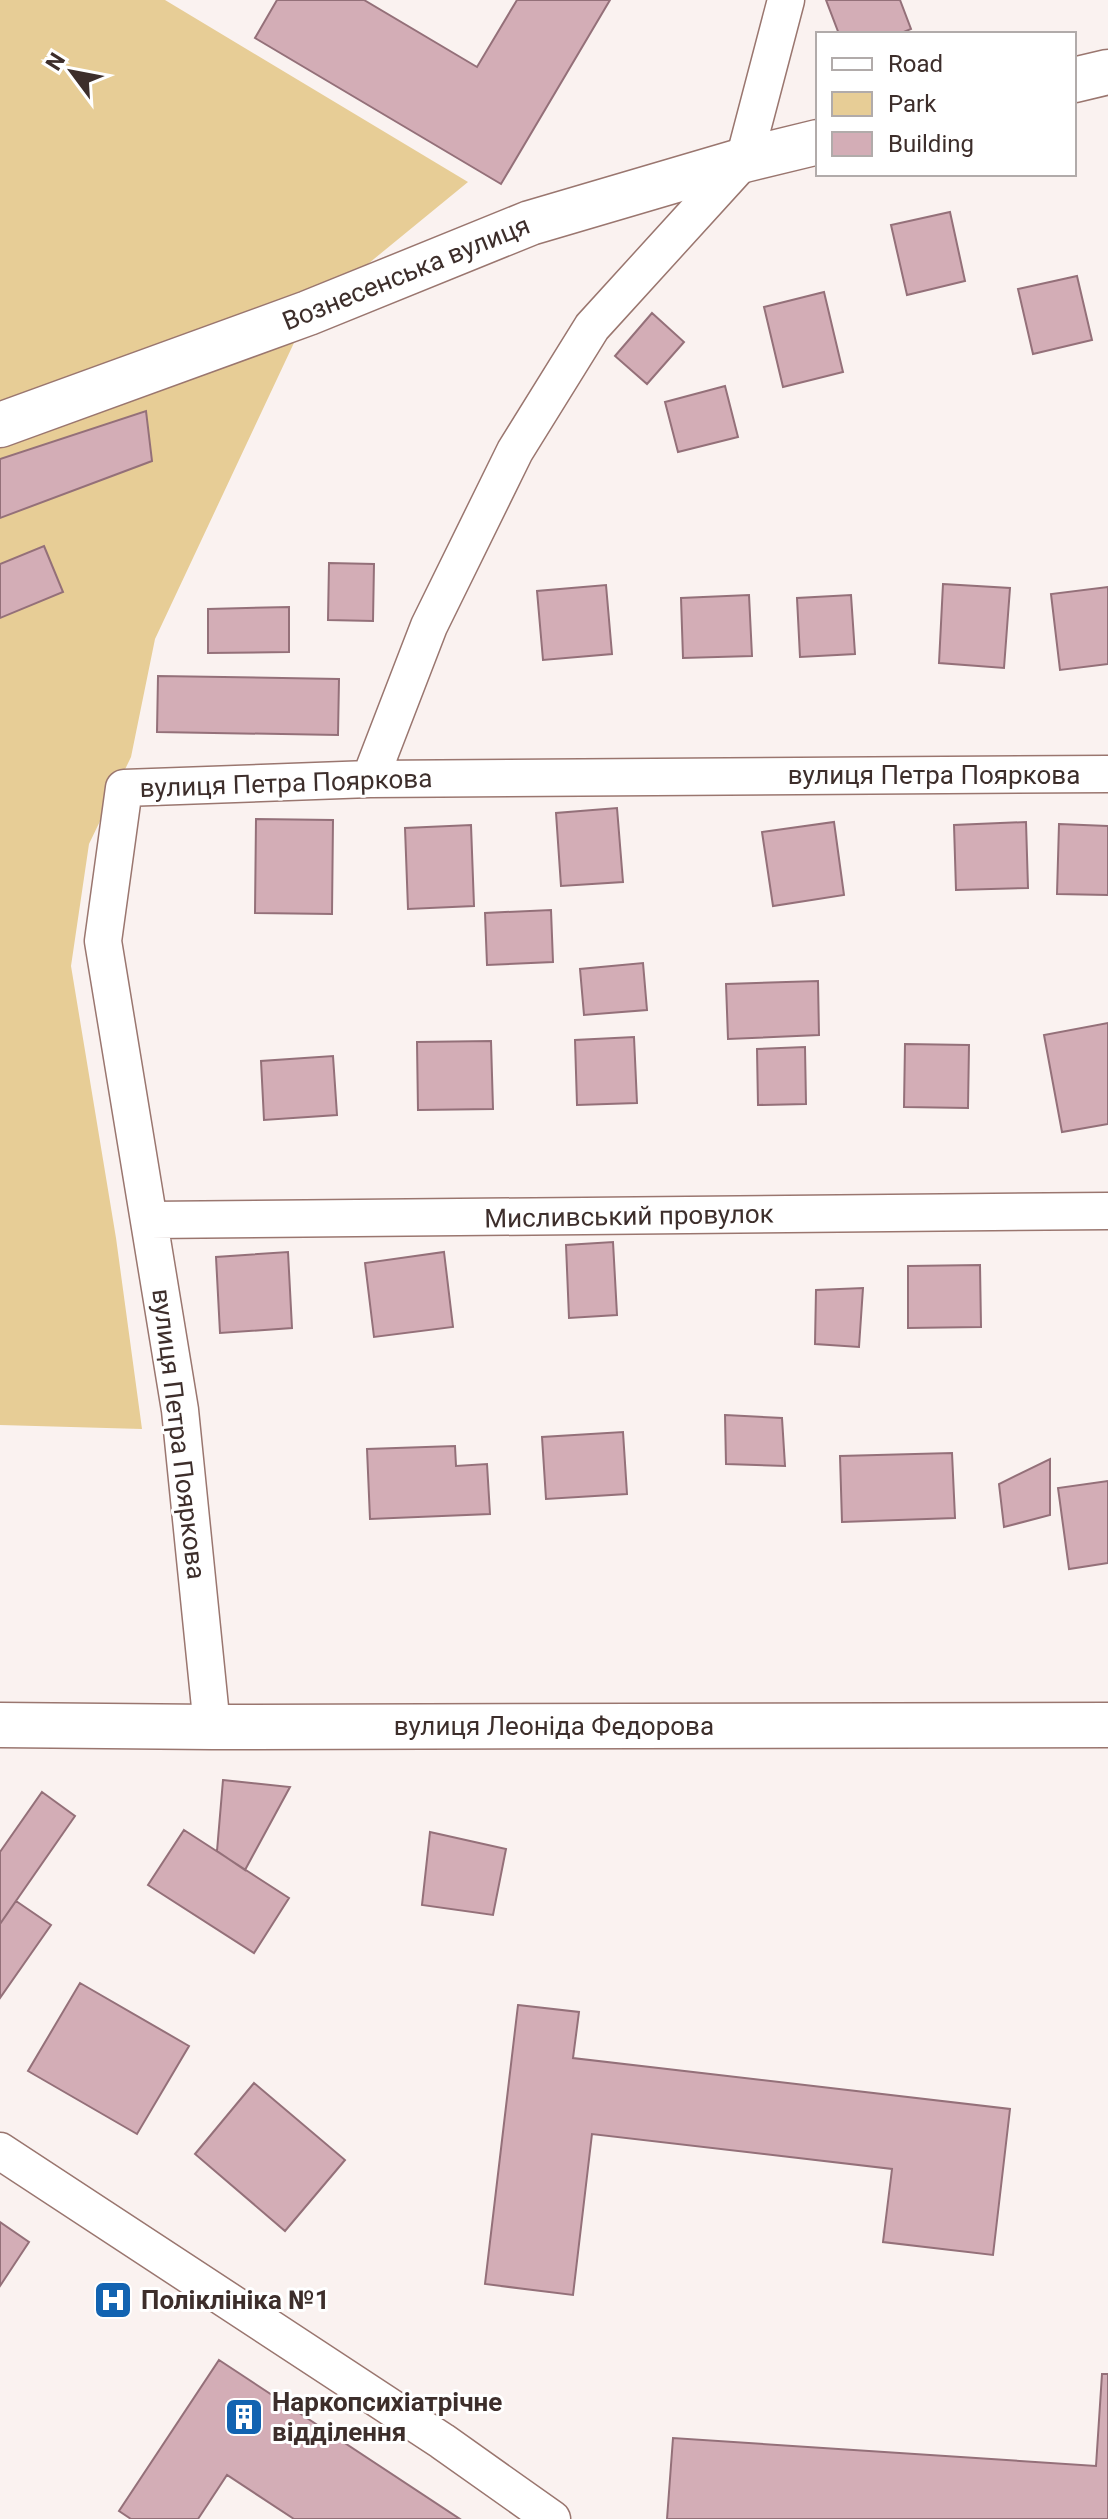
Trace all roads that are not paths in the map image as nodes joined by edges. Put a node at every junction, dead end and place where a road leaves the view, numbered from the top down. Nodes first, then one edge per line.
1 (786, 0) edge
2 (1108, 72) edge
3 (1076, 80) edge
4 (816, 142) edge
5 (744, 160) junction
6 (0, 425) edge
7 (1108, 774) edge
8 (370, 779) junction
9 (1108, 1211) edge
10 (150, 1220) junction
11 (0, 1725) edge
12 (1108, 1725) edge
13 (212, 1727) junction
14 (0, 2151) edge
15 (552, 2519) edge

1 - 5 street
2 - 3 street
4 - 5 street, Вознесенська вулиця
5 - 6 street, Вознесенська вулиця
5 - 8 street
7 - 8 street, вулиця Петра Пояркова
8 - 10 street, вулиця Петра Пояркова
9 - 10 street, Мисливський провулок
10 - 13 street, вулиця Петра Пояркова
11 - 13 street, вулиця Леоніда Федорова
12 - 13 street, вулиця Леоніда Федорова
14 - 15 street

